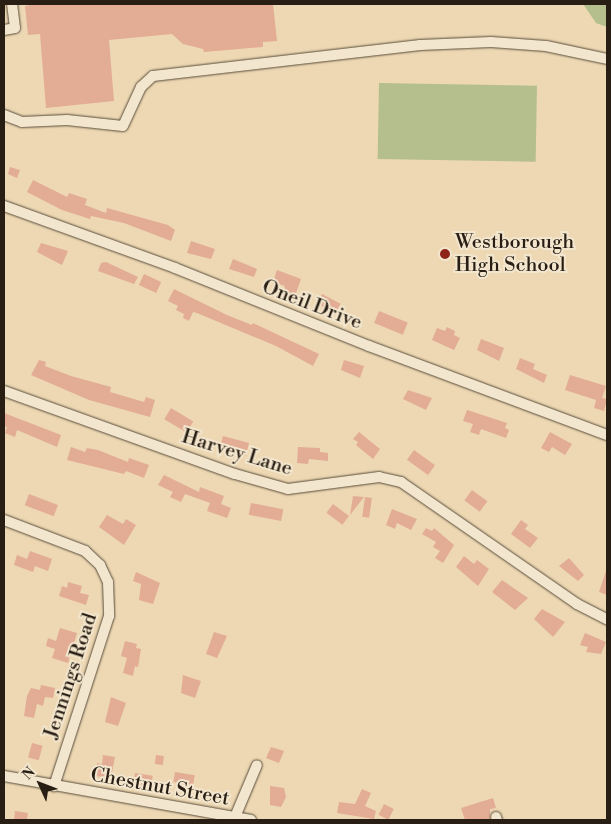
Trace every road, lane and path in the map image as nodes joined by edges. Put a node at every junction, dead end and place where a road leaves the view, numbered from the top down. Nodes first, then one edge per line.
1 (12, 4) edge
2 (4, 30) edge
3 (607, 59) edge
4 (4, 115) edge
5 (4, 206) edge
6 (4, 391) edge
7 (607, 435) edge
8 (4, 520) edge
9 (607, 619) edge
10 (257, 765) dead end
11 (4, 776) edge
12 (54, 786) junction
13 (235, 817) junction
14 (251, 820) edge

1 - 2 street
3 - 4 street
5 - 7 street, Oneil Drive
6 - 9 street, Harvey Lane
8 - 12 street, Jennings Road
10 - 13 street
11 - 12 street, Chestnut Street
12 - 13 street, Chestnut Street
13 - 14 street, Chestnut Street

